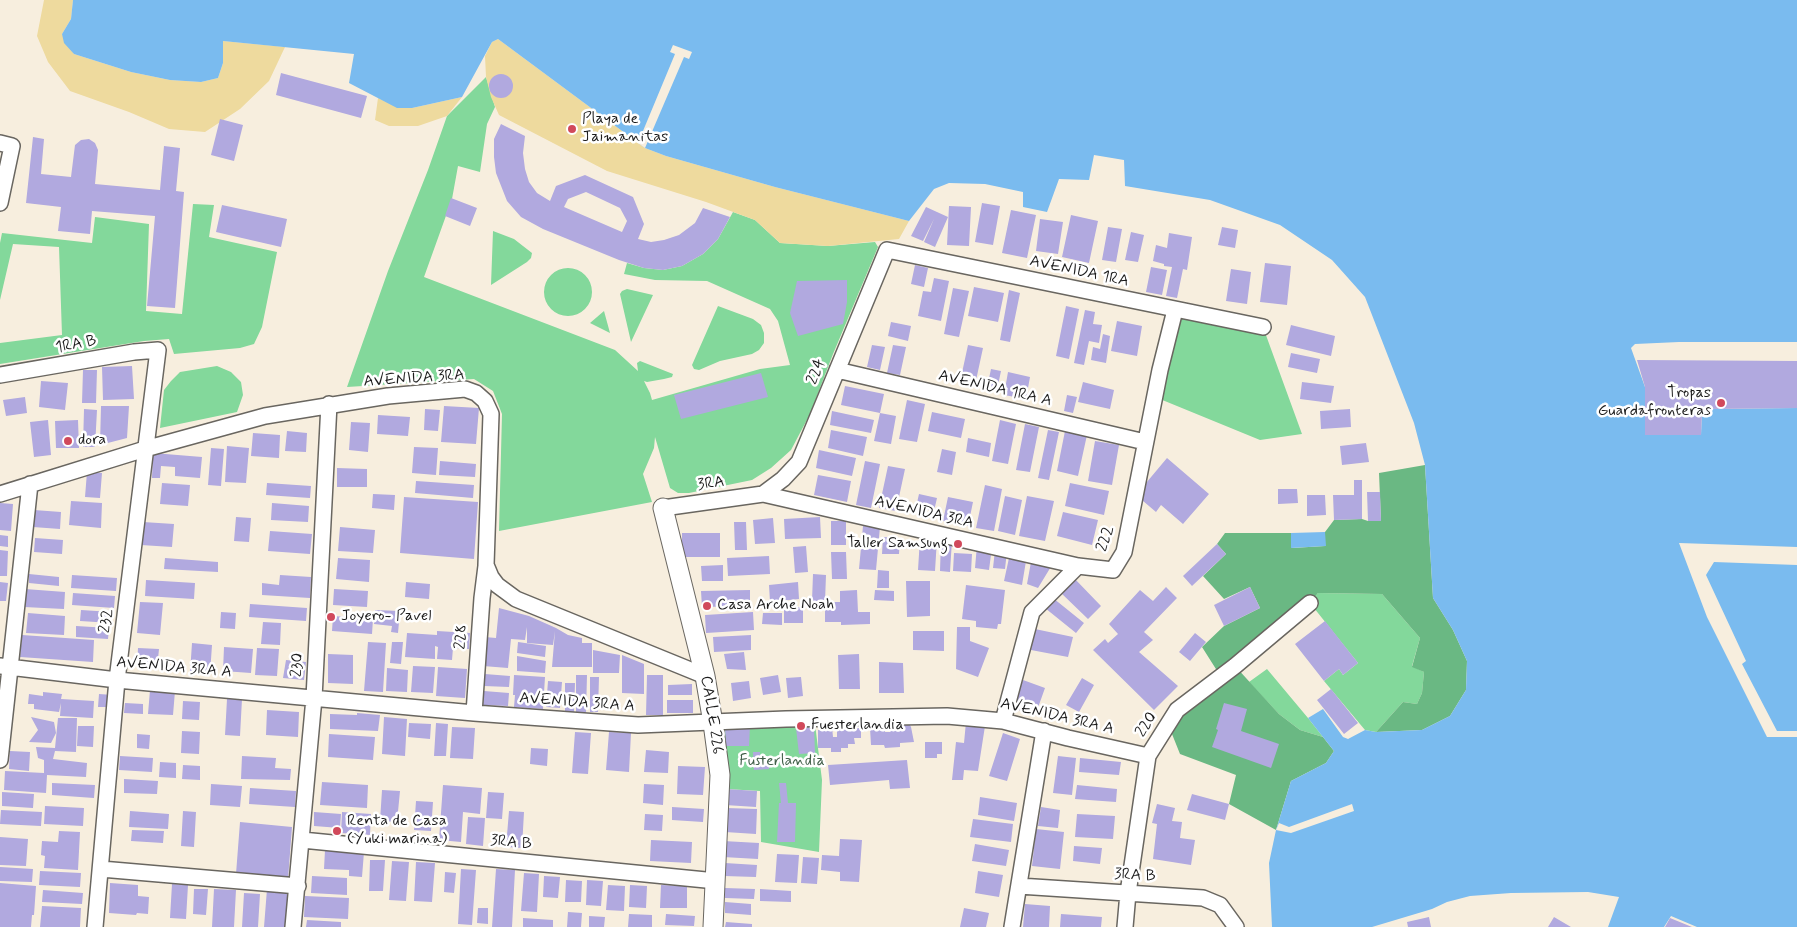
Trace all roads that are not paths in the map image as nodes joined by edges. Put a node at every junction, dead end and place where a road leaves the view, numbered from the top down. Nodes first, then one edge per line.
1 (6, 145) edge
2 (0, 203) edge
3 (888, 250) joint
4 (1175, 310) junction
5 (1264, 327) dead end
6 (158, 350) joint
7 (837, 370) junction
8 (0, 376) edge
9 (329, 404) junction
10 (1145, 442) junction
11 (145, 449) junction
12 (30, 484) junction
13 (0, 494) edge
14 (763, 494) junction
15 (663, 508) joint
16 (486, 565) junction
17 (1078, 566) junction
18 (1310, 603) dead end
19 (5, 667) edge
20 (705, 676) junction
21 (117, 680) junction
22 (314, 698) junction
23 (474, 712) junction
24 (1003, 720) junction
25 (713, 723) junction
26 (1044, 731) junction
27 (1148, 756) junction
28 (0, 760) edge
29 (302, 840) junction
30 (100, 869) junction
31 (716, 881) junction
32 (298, 886) junction
33 (1019, 886) junction
34 (1128, 893) junction
35 (95, 927) edge
36 (294, 927) edge
37 (713, 927) edge
38 (1012, 927) edge
39 (1125, 927) edge
40 (1236, 927) edge

1 - 2 street
3 - 4 street, AVENIDA 1RA
3 - 7 street, 224
4 - 5 street, AVENIDA 1RA
4 - 10 street, 222
6 - 8 street, 1RA B
6 - 11 street, 232
7 - 10 street, AVENIDA 1RA A
7 - 14 street, 224
9 - 11 street, AVENIDA 3RA
9 - 16 street, AVENIDA 3RA
9 - 22 street, 230
10 - 17 street, 222
11 - 12 street, AVENIDA 3RA
11 - 21 street, 232
12 - 13 street, AVENIDA 3RA
12 - 19 street
14 - 15 street, 3RA
14 - 17 street, AVENIDA 3RA
15 - 20 street, CALLE 226
16 - 20 street
16 - 23 street, 228
17 - 24 street, 222
18 - 27 street, 220
19 - 21 street, AVENIDA 3RA A
19 - 28 street
20 - 25 street, CALLE 226
21 - 22 street, AVENIDA 3RA A
21 - 30 street, 232
22 - 23 street, AVENIDA 3RA A
22 - 29 street, 230
23 - 25 street, AVENIDA 3RA A
24 - 25 street, AVENIDA 3RA A
24 - 26 street, AVENIDA 3RA A
25 - 31 street, CALLE 226
26 - 27 street, AVENIDA 3RA A
26 - 33 street
27 - 34 street, 220
29 - 31 street, 3RA B
29 - 32 street, 230
30 - 32 street
30 - 35 street, 232
31 - 37 street, CALLE 226
32 - 36 street, 230
33 - 34 street, 3RA B
33 - 38 street
34 - 39 street, 220
34 - 40 street, 3RA B

